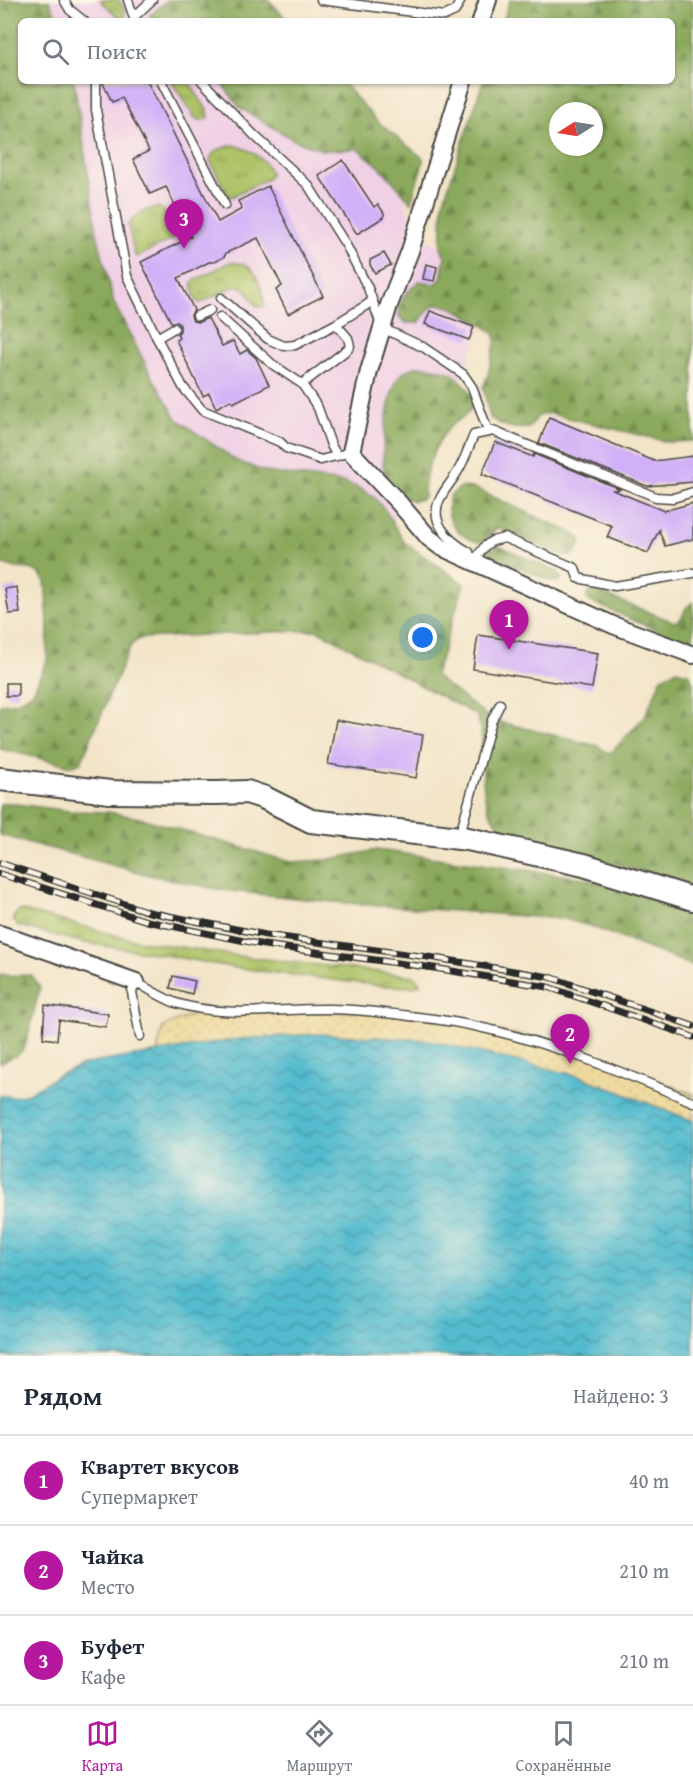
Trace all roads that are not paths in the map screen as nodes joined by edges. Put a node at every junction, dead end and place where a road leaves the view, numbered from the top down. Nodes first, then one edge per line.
1 (64, 0) edge
2 (128, 0) edge
3 (152, 0) edge
4 (321, 0) edge
5 (461, 0) edge
6 (488, 0) edge
7 (80, 18) edge
8 (135, 18) edge
9 (482, 18) edge
10 (96, 84) edge
11 (163, 84) edge
12 (205, 84) edge
13 (462, 84) edge
14 (225, 205) dead end
15 (220, 298) dead end
16 (373, 301) junction
17 (210, 310) dead end
18 (197, 316) dead end
19 (220, 317) dead end
20 (336, 324) junction
21 (174, 328) dead end
22 (382, 328) junction
23 (158, 338) junction
24 (302, 384) junction
25 (488, 431) junction
26 (344, 454) junction
27 (693, 492) edge
28 (475, 559) junction
29 (693, 573) edge
30 (693, 655) edge
31 (500, 704) dead end
32 (0, 779) edge
33 (459, 838) junction
34 (693, 899) edge
35 (0, 934) edge
36 (136, 982) junction
37 (140, 1036) dead end
38 (693, 1101) edge

1 - 7 lane
2 - 8 lane
3 - 8 lane
4 - 5 lane
6 - 9 street
10 - 23 lane
11 - 14 lane
12 - 16 lane
13 - 22 street
15 - 20 lane
16 - 20 lane
16 - 22 lane
17 - 18 lane
19 - 24 lane
20 - 24 lane
21 - 23 lane
22 - 25 lane
22 - 26 street
23 - 26 lane
24 - 26 lane
25 - 27 lane
25 - 28 lane
26 - 28 street
28 - 29 lane
28 - 30 street
31 - 33 lane
32 - 33 main road
33 - 34 main road
35 - 36 street
36 - 37 lane
36 - 38 lane

